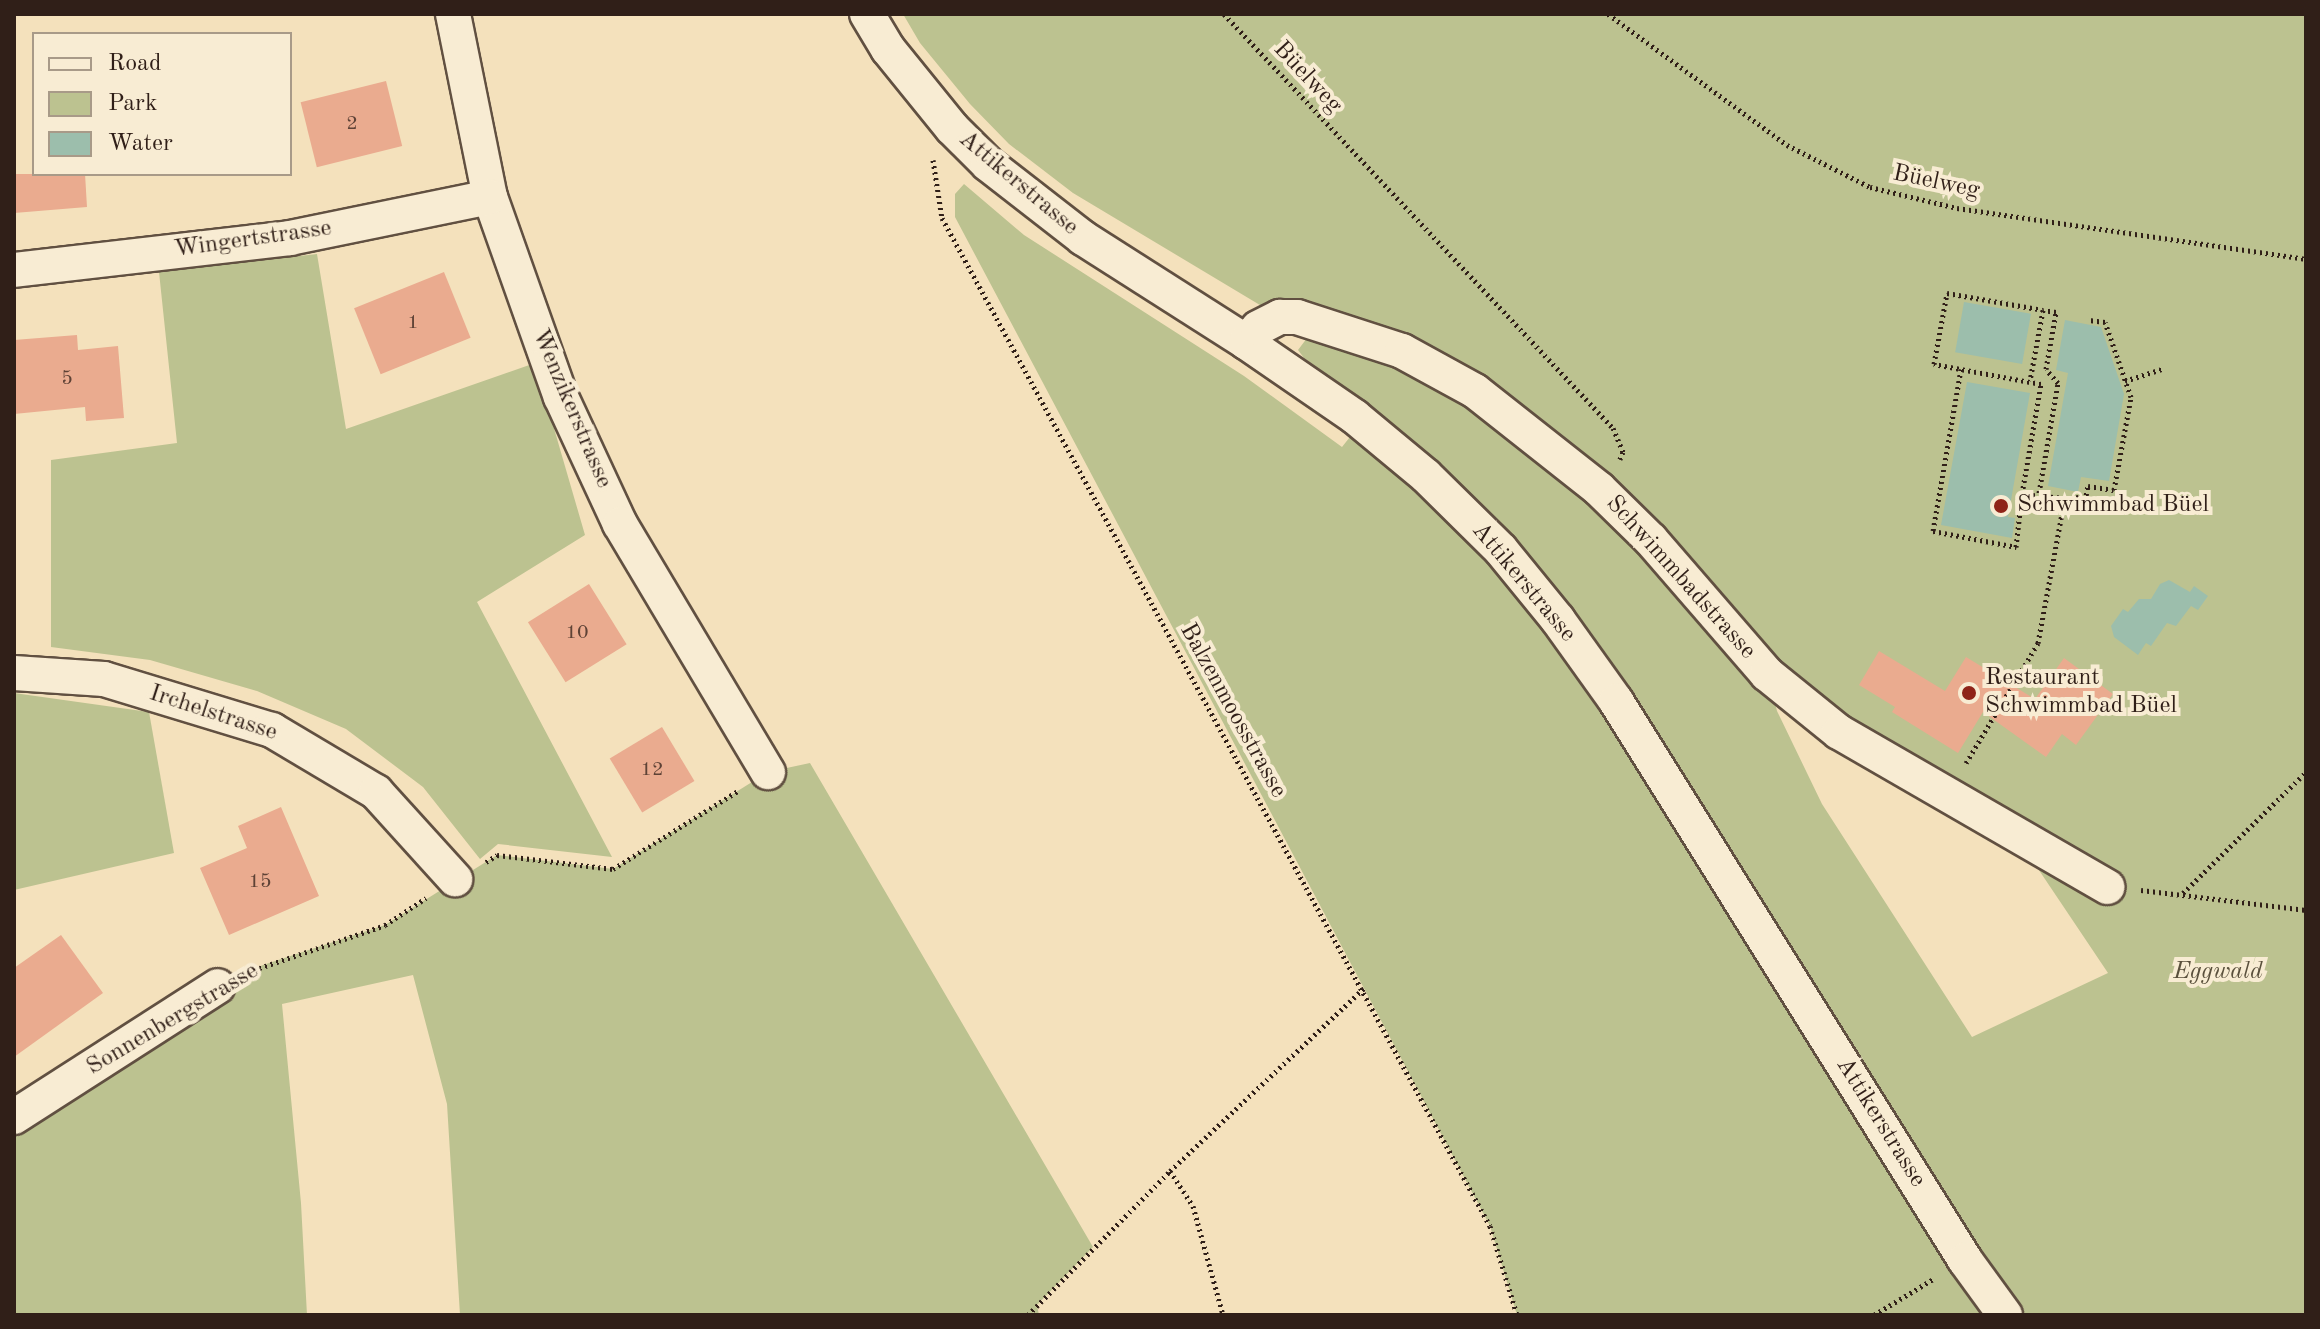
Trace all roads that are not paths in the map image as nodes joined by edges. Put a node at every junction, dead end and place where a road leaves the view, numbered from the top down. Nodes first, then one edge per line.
1 (453, 14) edge
2 (867, 14) edge
3 (490, 197) junction
4 (14, 270) edge
5 (1246, 342) junction
6 (14, 673) edge
7 (768, 772) road end
8 (455, 879) road end
9 (2108, 887) dead end
10 (218, 986) road end
11 (14, 1117) edge
12 (2005, 1315) edge

1 - 3 street, Wenzikerstrasse
2 - 5 street, Attikerstrasse
3 - 4 street, Wingertstrasse
3 - 7 street, Wenzikerstrasse
5 - 9 street, Schwimmbadstrasse
5 - 12 street, Attikerstrasse
6 - 8 street, Irchelstrasse
10 - 11 street, Sonnenbergstrasse

